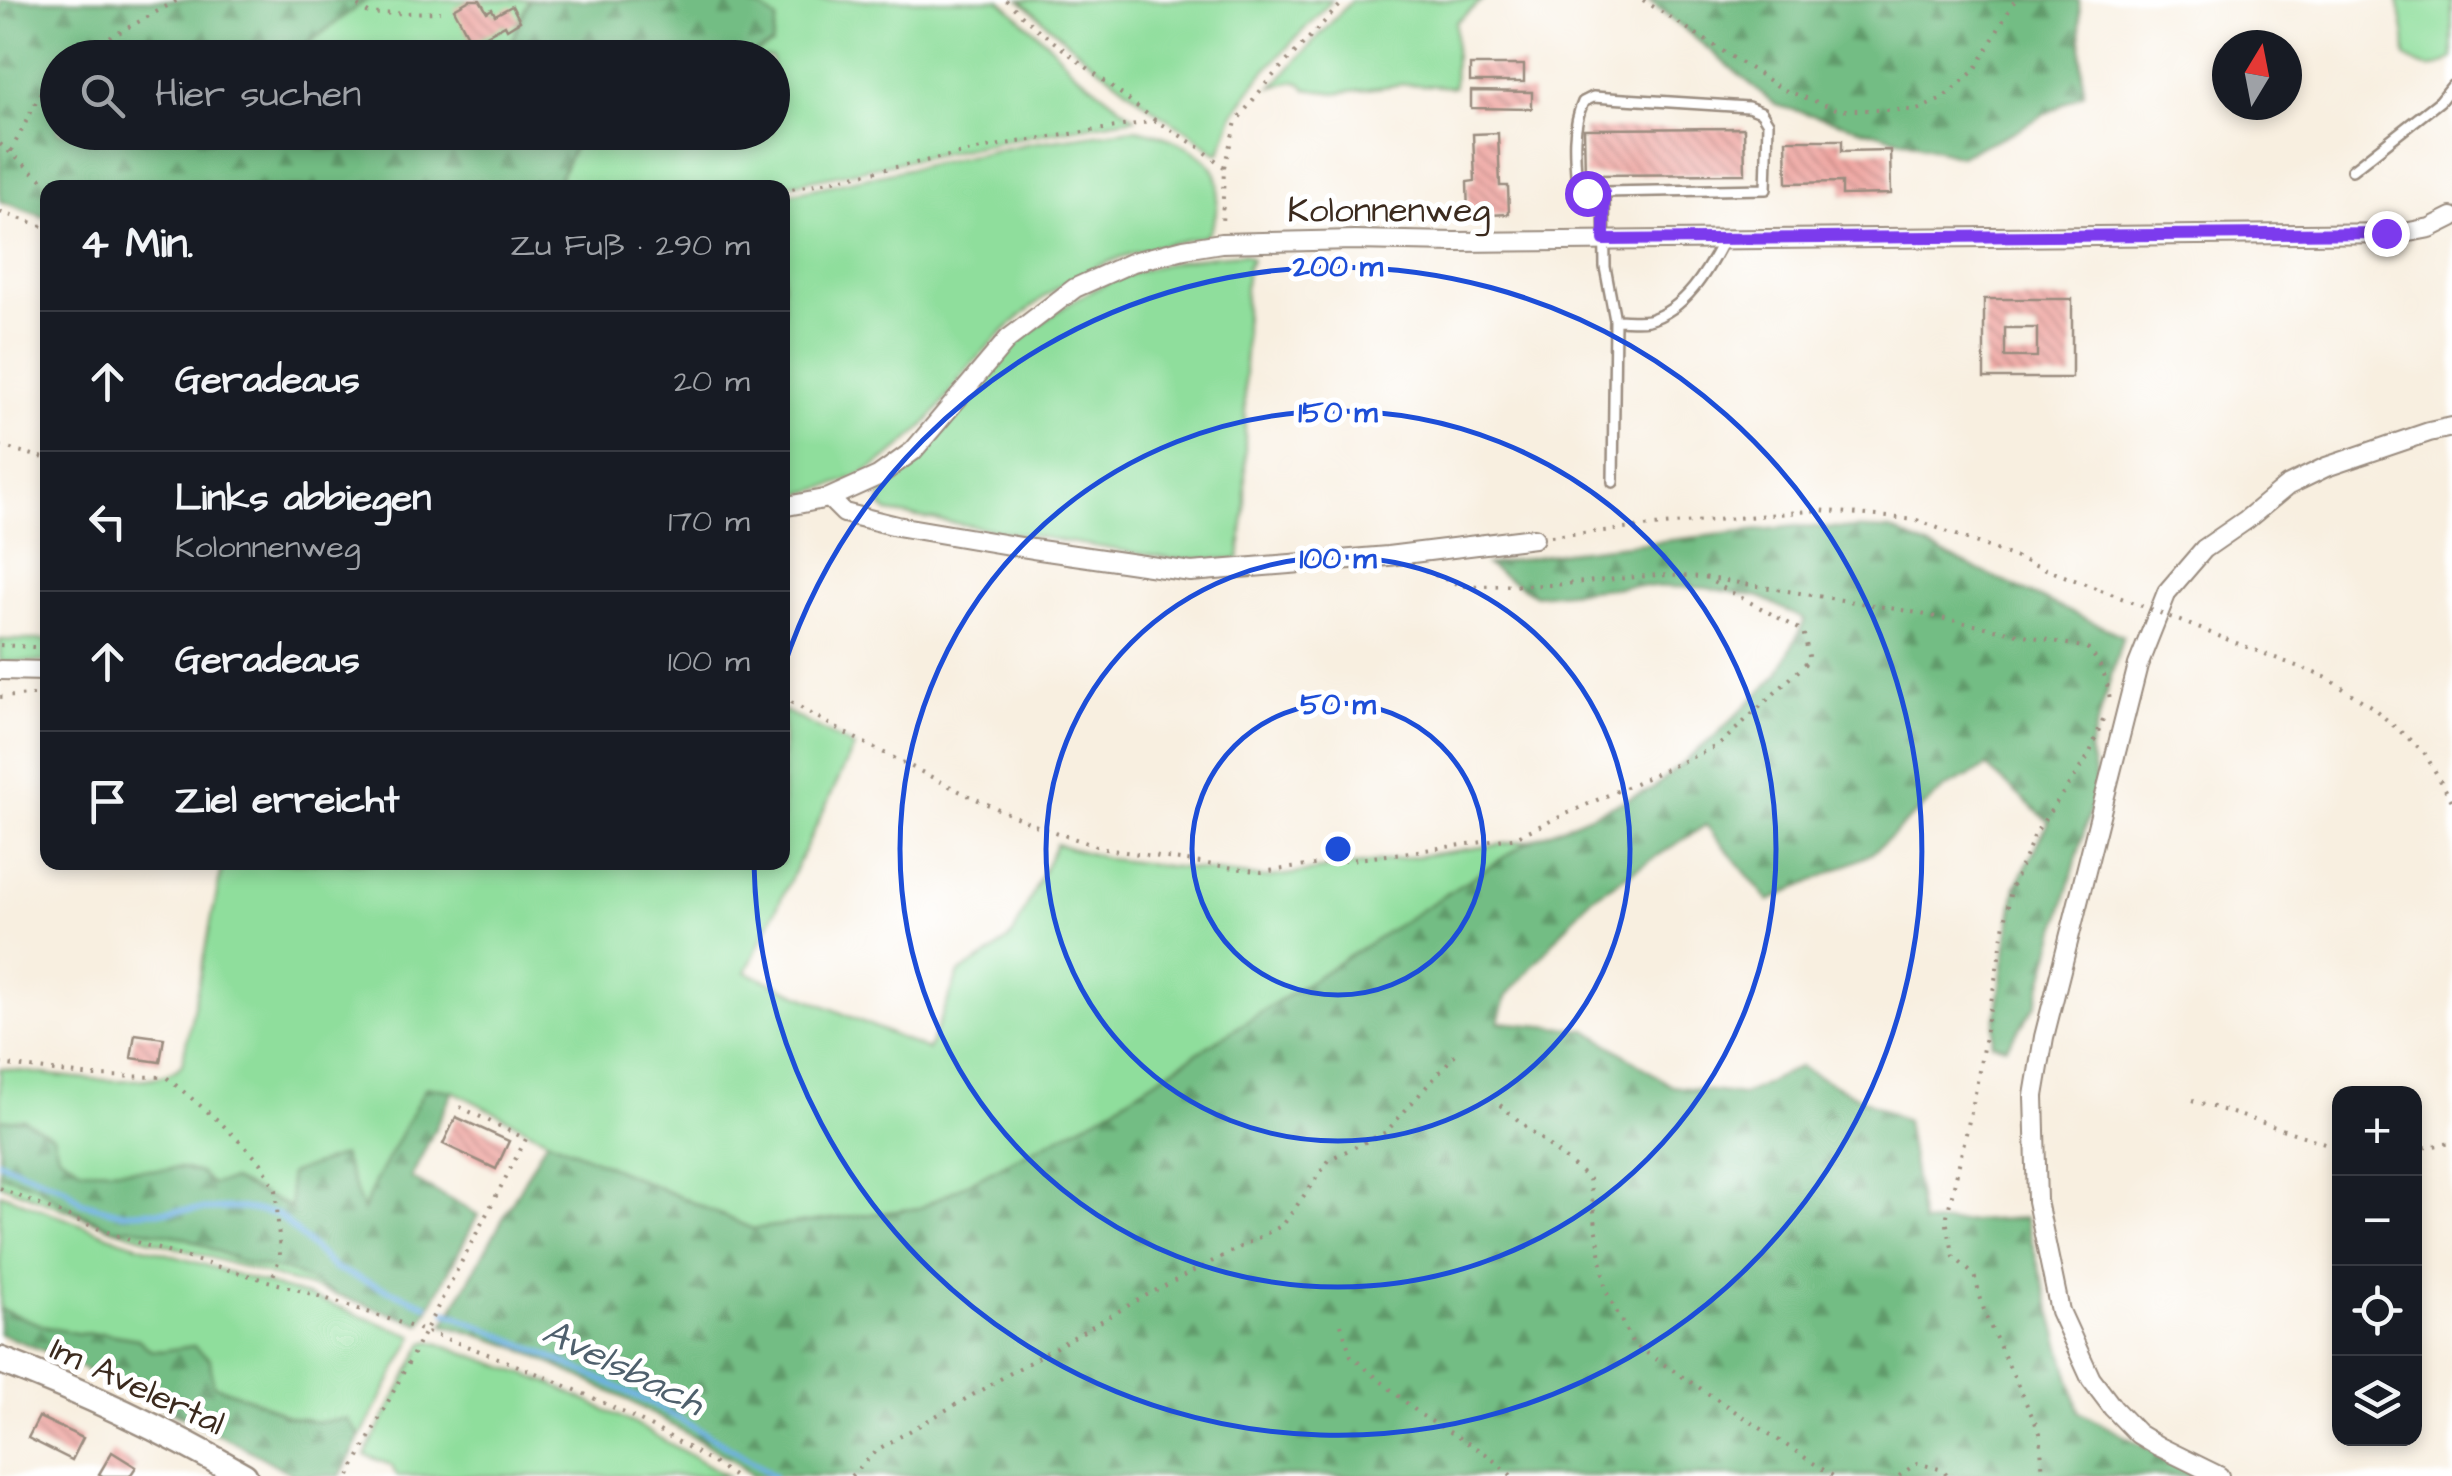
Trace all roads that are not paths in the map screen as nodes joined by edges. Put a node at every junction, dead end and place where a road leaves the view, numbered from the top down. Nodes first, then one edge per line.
1 (2452, 86) edge
2 (2352, 170) dead end
3 (1604, 192) junction
4 (2452, 216) edge
5 (1724, 239) junction
6 (1604, 240) junction
7 (1615, 320) junction
8 (2452, 429) edge
9 (1613, 482) dead end
10 (829, 498) junction
11 (790, 505) edge
12 (1534, 538) road end
13 (0, 670) edge
14 (40, 671) edge
15 (0, 1360) edge
16 (244, 1476) edge
17 (2219, 1476) edge

1 - 2 lane
3 - 3 lane
3 - 6 lane
4 - 5 street, Kolonnenweg
5 - 6 street, Kolonnenweg
5 - 7 lane
6 - 7 lane
6 - 10 street, Kolonnenweg
7 - 9 lane
8 - 17 street
10 - 11 street, Kolonnenweg
10 - 12 street
13 - 14 street
15 - 16 main road, Im Avelertal

